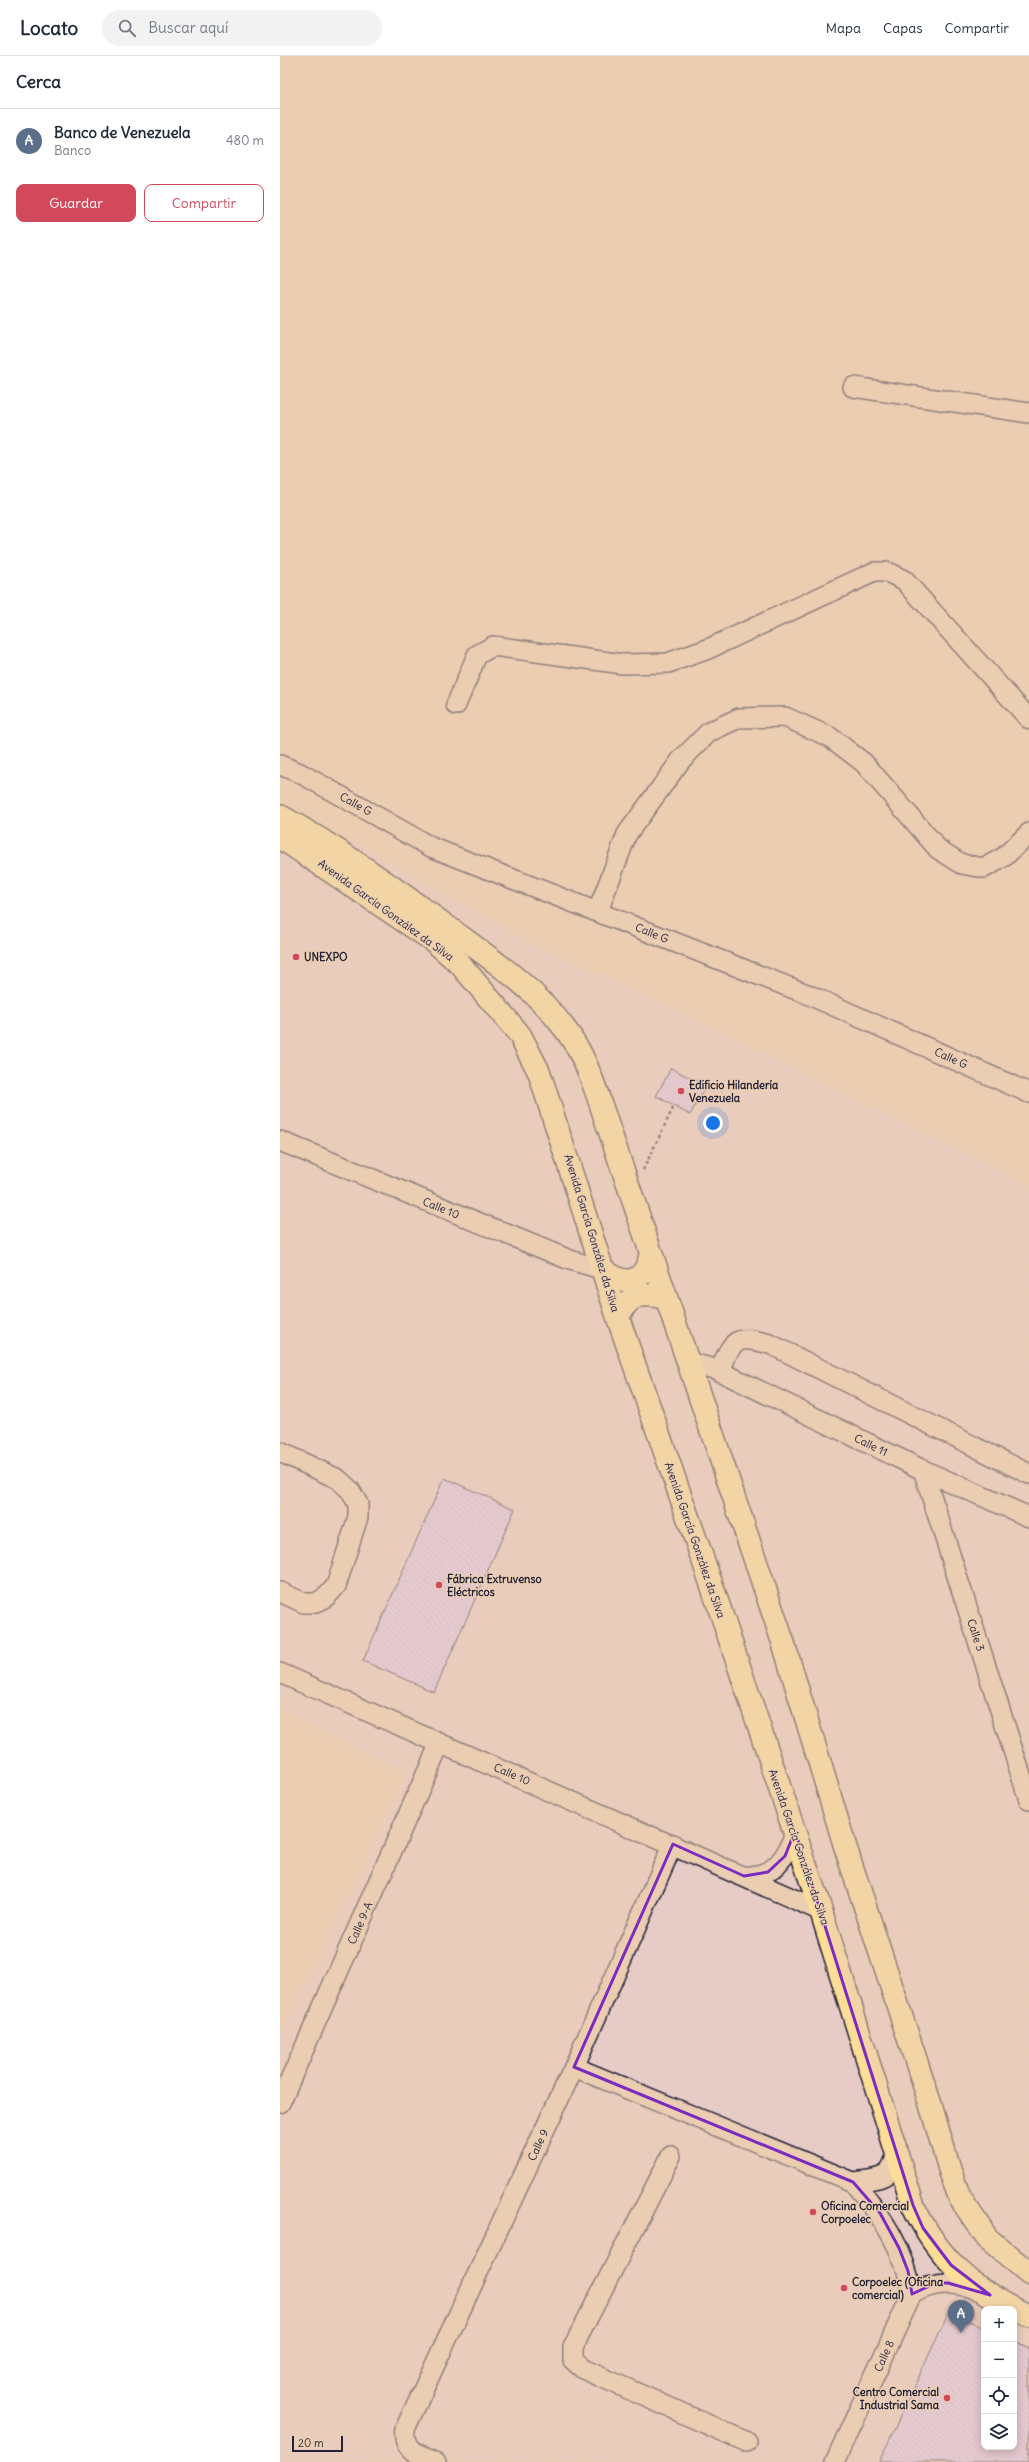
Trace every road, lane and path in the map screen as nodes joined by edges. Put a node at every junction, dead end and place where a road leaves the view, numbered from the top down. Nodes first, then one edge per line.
1 (853, 387) dead end
2 (1029, 413) edge
3 (456, 705) dead end
4 (1029, 719) edge
5 (280, 765) edge
6 (280, 816) edge
7 (1029, 833) edge
8 (280, 837) edge
9 (598, 911) junction
10 (1029, 1093) edge
11 (674, 1106) dead end
12 (280, 1141) edge
13 (632, 1196) junction
14 (651, 1253) junction
15 (604, 1270) junction
16 (666, 1298) junction
17 (618, 1318) junction
18 (688, 1362) junction
19 (718, 1371) junction
20 (696, 1386) junction
21 (280, 1452) edge
22 (923, 1470) junction
23 (1029, 1474) edge
24 (1029, 1517) edge
25 (280, 1592) edge
26 (280, 1673) edge
27 (440, 1743) junction
28 (1029, 1800) edge
29 (795, 1831) junction
30 (673, 1844) junction
31 (744, 1876) junction
32 (821, 1911) junction
33 (574, 2067) junction
34 (280, 2103) edge
35 (896, 2147) junction
36 (671, 2156) dead end
37 (853, 2182) junction
38 (1029, 2273) edge
39 (912, 2294) junction
40 (990, 2295) junction
41 (1029, 2316) edge
42 (746, 2442) dead end
43 (436, 2462) edge
44 (835, 2462) edge

1 - 2 street
3 - 4 street
5 - 9 street, Calle G
6 - 13 main road, Avenida García González da Silva
7 - 9 street
8 - 15 main road, Avenida García González da Silva
9 - 10 street, Calle G
11 - 13 path
12 - 15 street, Calle 10
13 - 14 main road, Avenida García González da Silva
14 - 15 main road
14 - 16 main road, Avenida García González da Silva
15 - 17 main road, Avenida García González da Silva
16 - 17 main road
16 - 18 main road, Avenida García González da Silva
17 - 29 main road, Avenida García González da Silva
18 - 19 street, Calle 11
18 - 20 main road, Avenida García González da Silva
19 - 20 street
19 - 22 street, Calle 11
19 - 23 street
20 - 38 main road, Avenida García González da Silva
21 - 25 street
22 - 24 street, Calle 11
22 - 28 street, Calle 3
26 - 27 street, Calle 10
27 - 30 street, Calle 10
27 - 34 street, Calle 9-A
29 - 31 street
29 - 32 main road, Avenida García González da Silva
30 - 31 street, Calle 10
30 - 33 street, Calle 9
31 - 32 street, Calle 10
32 - 35 main road, Avenida García González da Silva
33 - 37 street
33 - 43 street, Calle 9
35 - 37 street
35 - 40 main road, Avenida García González da Silva
36 - 42 street
37 - 39 street
39 - 40 street
39 - 44 street, Calle 8
40 - 41 main road, Avenida García González da Silva

